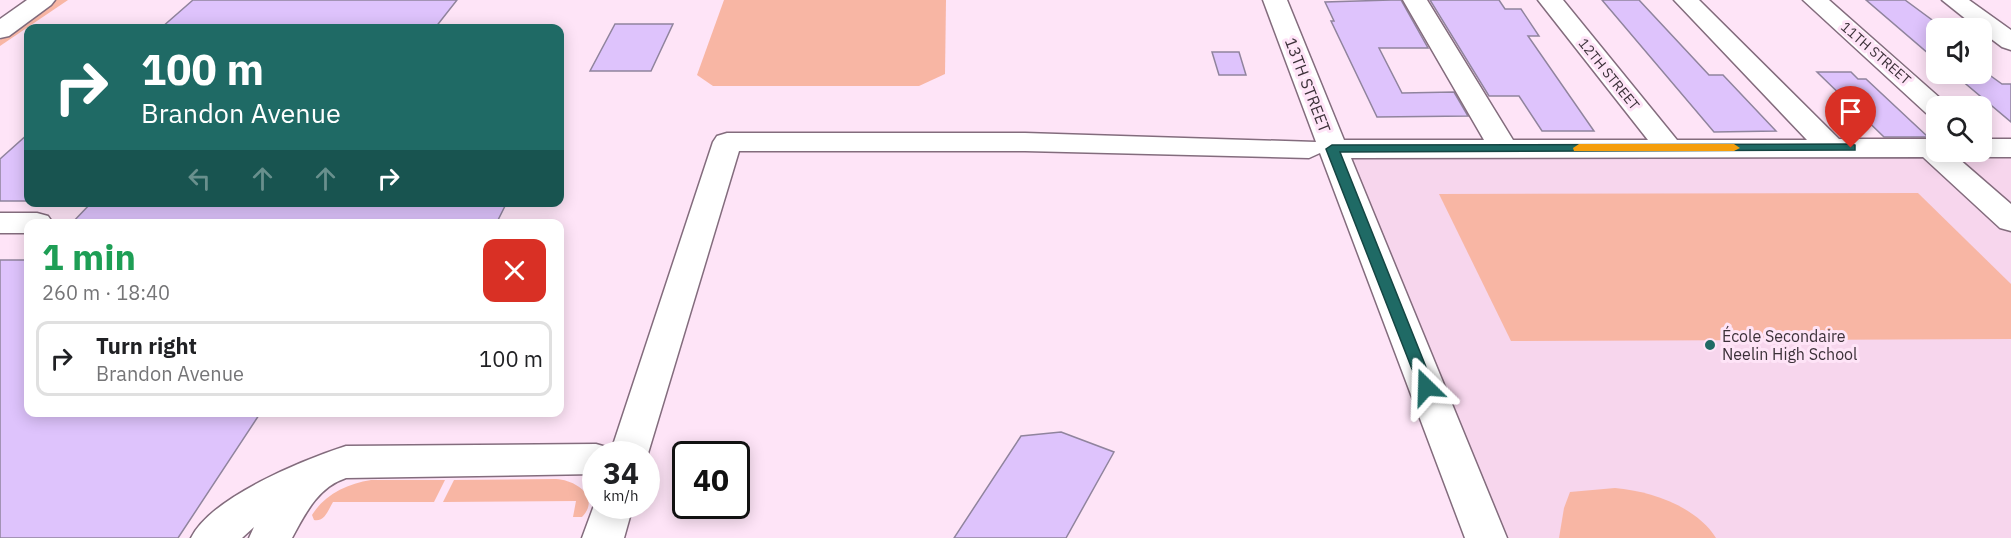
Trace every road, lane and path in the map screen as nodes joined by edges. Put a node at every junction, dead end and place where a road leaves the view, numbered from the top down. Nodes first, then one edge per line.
1 (6, 0) edge
2 (43, 0) edge
3 (1275, 0) edge
4 (1414, 0) edge
5 (1550, 0) edge
6 (1686, 0) edge
7 (1815, 0) edge
8 (1954, 0) edge
9 (0, 4) edge
10 (0, 31) edge
11 (2011, 42) edge
12 (1926, 98) edge
13 (1503, 148) junction
14 (1669, 148) junction
15 (1831, 148) junction
16 (1926, 148) edge
17 (1320, 149) junction
18 (1948, 162) edge
19 (2011, 221) edge
20 (0, 223) edge
21 (24, 223) edge
22 (634, 441) edge
23 (582, 459) edge
24 (319, 472) junction
25 (609, 519) edge
26 (212, 538) edge
27 (270, 538) edge
28 (603, 538) edge
29 (1486, 538) edge

1 - 9 street
2 - 10 street
3 - 17 street, 13TH STREET
4 - 13 street
5 - 14 street, 12TH STREET
6 - 15 street
7 - 12 street, 11TH STREET
8 - 11 street
13 - 14 street
13 - 17 street
14 - 15 street
15 - 16 street
17 - 22 street
17 - 29 street, 13TH STREET
18 - 19 street
20 - 21 street
23 - 24 street
24 - 26 street
24 - 27 street
25 - 28 street

